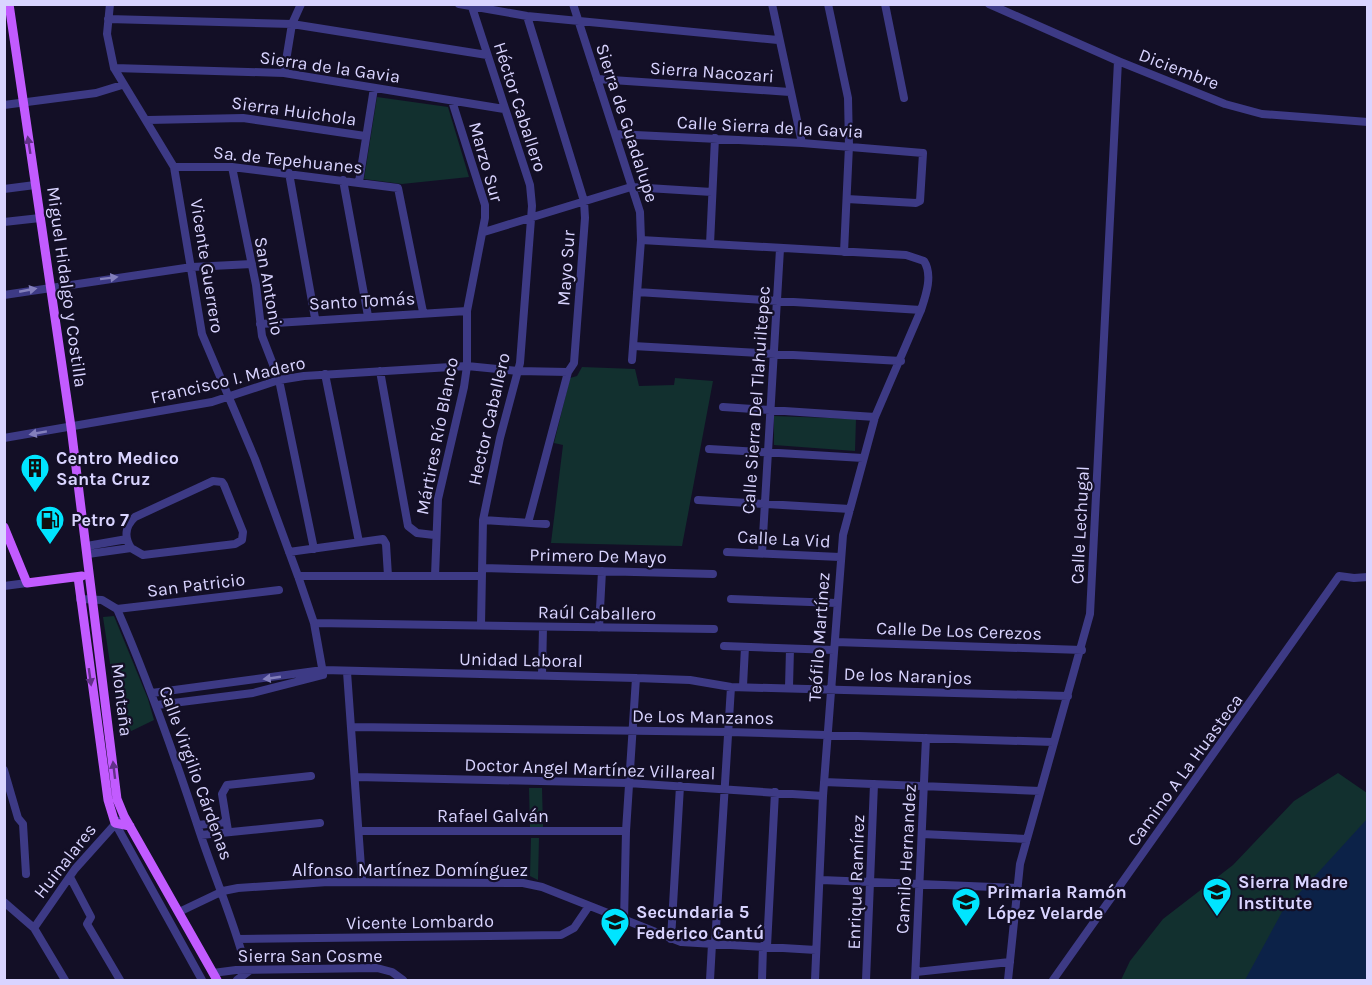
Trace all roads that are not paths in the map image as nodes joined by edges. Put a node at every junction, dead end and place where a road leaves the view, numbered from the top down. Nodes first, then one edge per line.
1 (9, 4) edge
2 (110, 4) edge
3 (301, 4) edge
4 (459, 4) edge
5 (573, 4) edge
6 (772, 4) edge
7 (828, 4) edge
8 (885, 4) edge
9 (989, 4) edge
10 (471, 5) edge
11 (526, 16) junction
12 (108, 20) junction
13 (579, 22) junction
14 (292, 24) junction
15 (778, 40) junction
16 (487, 55) junction
17 (1118, 61) junction
18 (114, 68) junction
19 (284, 73) junction
20 (597, 79) junction
21 (122, 85) junction
22 (374, 88) junction
23 (790, 92) junction
24 (904, 98) dead end
25 (452, 101) junction
26 (23, 104) junction
27 (4, 105) edge
28 (504, 109) junction
29 (148, 120) junction
30 (1368, 122) edge
31 (615, 134) junction
32 (365, 136) junction
33 (715, 138) junction
34 (802, 143) junction
35 (849, 146) junction
36 (174, 167) junction
37 (232, 167) junction
38 (289, 173) junction
39 (343, 180) junction
40 (359, 182) junction
41 (35, 185) junction
42 (631, 187) junction
43 (4, 189) edge
44 (712, 192) junction
45 (847, 199) junction
46 (584, 201) junction
47 (40, 218) junction
48 (530, 219) junction
49 (4, 222) edge
50 (484, 232) junction
51 (641, 240) junction
52 (710, 244) junction
53 (780, 249) junction
54 (844, 252) junction
55 (252, 264) junction
56 (192, 267) junction
57 (51, 286) junction
58 (637, 292) junction
59 (4, 295) edge
60 (777, 301) junction
61 (921, 310) junction
62 (467, 311) junction
63 (423, 312) junction
64 (368, 316) junction
65 (315, 318) junction
66 (260, 324) junction
67 (633, 346) junction
68 (773, 353) junction
69 (632, 360) dead end
70 (901, 361) junction
71 (467, 366) junction
72 (380, 371) junction
73 (518, 371) junction
74 (568, 372) junction
75 (325, 375) junction
76 (279, 380) junction
77 (229, 397) junction
78 (723, 407) dead end
79 (770, 410) junction
80 (875, 417) junction
81 (71, 427) junction
82 (4, 438) edge
83 (709, 449) dead end
84 (767, 452) junction
85 (863, 458) junction
86 (699, 500) dead end
87 (764, 503) junction
88 (850, 509) junction
89 (483, 520) junction
90 (528, 523) junction
91 (546, 524) dead end
92 (4, 527) edge
93 (434, 535) junction
94 (127, 539) junction
95 (359, 542) junction
96 (131, 548) junction
97 (314, 549) junction
98 (87, 550) junction
99 (289, 552) junction
100 (727, 552) dead end
101 (762, 553) junction
102 (840, 557) junction
103 (602, 571) junction
104 (481, 572) junction
105 (713, 574) dead end
106 (91, 575) junction
107 (298, 576) junction
108 (388, 576) junction
109 (435, 576) junction
110 (1368, 576) edge
111 (78, 577) junction
112 (27, 583) junction
113 (4, 586) edge
114 (279, 590) dead end
115 (93, 598) junction
116 (80, 599) junction
117 (731, 599) dead end
118 (837, 603) junction
119 (117, 609) junction
120 (314, 623) junction
121 (481, 626) junction
122 (543, 627) junction
123 (599, 628) junction
124 (714, 629) dead end
125 (97, 636) junction
126 (85, 637) junction
127 (724, 646) dead end
128 (835, 646) junction
129 (745, 647) junction
130 (790, 649) junction
131 (1082, 650) junction
132 (325, 672) junction
133 (347, 672) junction
134 (542, 675) junction
135 (636, 678) junction
136 (711, 684) joint
137 (743, 686) junction
138 (731, 687) junction
139 (789, 687) junction
140 (831, 689) junction
141 (152, 693) junction
142 (1068, 696) junction
143 (157, 705) junction
144 (352, 727) junction
145 (632, 730) junction
146 (729, 732) junction
147 (827, 735) junction
148 (926, 738) junction
149 (1053, 742) junction
150 (4, 770) edge
151 (311, 776) dead end
152 (356, 777) junction
153 (824, 782) junction
154 (628, 783) junction
155 (874, 784) junction
156 (680, 786) junction
157 (925, 786) junction
158 (726, 789) junction
159 (1040, 790) junction
160 (775, 792) junction
161 (823, 796) junction
162 (124, 816) junction
163 (115, 823) junction
164 (320, 823) dead end
165 (198, 825) junction
166 (130, 826) junction
167 (227, 826) junction
168 (360, 831) junction
169 (626, 831) junction
170 (922, 834) junction
171 (201, 835) junction
172 (1027, 839) junction
173 (26, 874) dead end
174 (70, 877) junction
175 (821, 880) junction
176 (362, 881) junction
177 (872, 881) junction
178 (919, 884) junction
179 (1018, 888) junction
180 (223, 891) junction
181 (4, 902) edge
182 (589, 906) junction
183 (179, 912) junction
184 (624, 921) junction
185 (34, 928) junction
186 (237, 939) junction
187 (671, 939) junction
188 (714, 944) junction
189 (765, 946) junction
190 (241, 950) dead end
191 (816, 950) junction
192 (1010, 962) junction
193 (251, 970) junction
194 (915, 976) edge
195 (215, 977) edge
196 (65, 981) edge
197 (120, 981) edge
198 (202, 981) edge
199 (237, 981) edge
200 (403, 981) edge
201 (710, 981) edge
202 (762, 981) edge
203 (814, 981) edge
204 (866, 981) edge
205 (1008, 981) edge
206 (1053, 981) edge

1 - 26 main road, Miguel Hidalgo y Costilla
2 - 12 street, Vicente Guerrero
3 - 14 street
4 - 10 street
5 - 13 street, Sierra de Guadalupe
6 - 15 street
7 - 35 street
8 - 24 street
9 - 17 street, Diciembre
10 - 11 street
10 - 16 street, Héctor Caballero
11 - 13 street
11 - 46 street, Mayo Sur
12 - 14 street
12 - 18 street, Vicente Guerrero
13 - 15 street
13 - 20 street, Sierra de Guadalupe
14 - 16 street
14 - 19 street
15 - 23 street
16 - 28 street, Héctor Caballero
17 - 30 street, Diciembre
17 - 131 street, Calle Lechugal
18 - 19 street, Sierra de la Gavia
18 - 21 street, Vicente Guerrero
19 - 22 street, Sierra de la Gavia
20 - 23 street, Sierra Nacozari
20 - 31 street, Sierra de Guadalupe
21 - 26 street
21 - 29 street, Vicente Guerrero
22 - 25 street, Sierra de la Gavia
22 - 32 street
23 - 34 street
25 - 28 street, Sierra de la Gavia
25 - 50 street, Marzo Sur
26 - 27 street
41 -> 26 main road, Miguel Hidalgo y Costilla
28 - 48 street, Héctor Caballero
29 - 32 street, Sierra Huichola
29 - 36 street, Vicente Guerrero
31 - 33 street, Calle Sierra de la Gavia
31 - 42 street, Sierra de Guadalupe
32 - 40 street
33 - 34 street, Calle Sierra de la Gavia
33 - 44 street
34 - 35 street, Calle Sierra de la Gavia
35 - 45 street
35 - 45 street, Calle Sierra de la Gavia
36 - 37 street, Sa. de Tepehuanes
36 - 56 street, Vicente Guerrero
37 - 38 street, Sa. de Tepehuanes
37 - 55 street, San Antonio
38 - 39 street, Sa. de Tepehuanes
38 - 65 street
39 - 40 street, Sa. de Tepehuanes
39 - 64 street
40 - 63 street, Sa. de Tepehuanes
41 - 43 street
41 - 47 main road, Miguel Hidalgo y Costilla
42 - 44 street
42 - 46 street
42 - 51 street, Sierra de Guadalupe
44 - 52 street
45 - 54 street
46 - 48 street
46 - 74 street, Mayo Sur
47 - 49 street
47 - 57 main road, Miguel Hidalgo y Costilla
48 - 50 street
48 - 73 street, Hector Caballero
50 - 62 street, Mártires Río Blanco
51 - 52 street
51 - 58 street, Sierra de Guadalupe
52 - 53 street
53 - 54 street
53 - 60 street, Calle Sierra Del Tlahuiltepec
54 - 61 street, Teófilo Martínez
55 - 56 street
55 - 66 street, San Antonio
57 -> 56 street
56 - 77 street, Vicente Guerrero
59 -> 57 street
57 - 81 main road, Miguel Hidalgo y Costilla
58 - 60 street
58 - 67 street, Sierra de Guadalupe
60 - 61 street
60 - 68 street, Calle Sierra Del Tlahuiltepec
61 - 70 street, Teófilo Martínez
62 - 63 street, Santo Tomás
62 - 71 street, Mártires Río Blanco
63 - 64 street, Santo Tomás
64 - 65 street, Santo Tomás
65 - 66 street, Santo Tomás
66 - 76 street, San Antonio
67 - 68 street
67 - 69 street, Sierra de Guadalupe
68 - 70 street
68 - 79 street, Calle Sierra Del Tlahuiltepec
70 - 80 street, Teófilo Martínez
71 - 72 street, Francisco I. Madero
71 - 73 street, Francisco I. Madero
71 - 93 street, Mártires Río Blanco
72 - 75 street, Francisco I. Madero
72 - 93 street
73 - 74 street, Francisco I. Madero
73 - 89 street, Hector Caballero
74 - 90 street, Mayo Sur
75 - 76 street, Francisco I. Madero
75 - 95 street
76 - 77 street, Francisco I. Madero
76 - 97 street, San Antonio
77 - 81 street, Francisco I. Madero
77 - 99 street, Vicente Guerrero
78 - 79 street
79 - 80 street
79 - 84 street, Calle Sierra Del Tlahuiltepec
80 - 85 street, Teófilo Martínez
81 -> 82 street, Francisco I. Madero
81 - 98 main road, Miguel Hidalgo y Costilla
83 - 84 street
84 - 85 street
84 - 87 street, Calle Sierra Del Tlahuiltepec
85 - 88 street, Teófilo Martínez
86 - 87 street
87 - 88 street
87 - 101 street, Calle Sierra Del Tlahuiltepec
88 - 102 street, Teófilo Martínez
89 - 90 street
89 - 104 street, Hector Caballero
90 - 91 street
92 - 112 main road
93 - 109 street, Mártires Río Blanco
94 - 96 street
94 - 96 street
94 - 98 street
95 - 97 street
95 - 108 street
96 - 98 street
97 - 99 street
98 - 106 main road, Miguel Hidalgo y Costilla
99 - 107 street, Vicente Guerrero
100 - 101 street, Calle La Vid
101 - 102 street, Calle La Vid
102 - 118 street, Teófilo Martínez
103 - 104 street, Primero De Mayo
103 - 105 street, Primero De Mayo
103 - 123 street
104 - 109 street, Primero De Mayo
104 - 121 street, Hector Caballero
106 - 111 main road
106 - 115 main road, Montaña
107 - 108 street, Primero De Mayo
107 - 120 street, Vicente Guerrero
108 - 109 street, Primero De Mayo
110 - 206 street, Camino A La Huasteca
111 - 112 main road
111 - 116 main road, Montaña
112 - 113 street
114 - 119 street, San Patricio
115 - 116 street
115 - 119 street
115 - 125 main road, Montaña
116 - 126 main road, Montaña
117 - 118 street
118 - 128 street, Teófilo Martínez
119 - 141 street, Calle Virgilio Cárdenas
120 - 121 street, Raúl Caballero
120 - 132 street, Vicente Guerrero
121 - 122 street, Raúl Caballero
122 - 123 street, Raúl Caballero
122 - 134 street
123 - 124 street, Raúl Caballero
125 - 126 main road
162 -> 125 main road, Montaña
126 -> 163 main road, Montaña
127 - 129 street, Calle De Los Cerezos
128 - 130 street, Calle De Los Cerezos
128 - 131 street, Calle De Los Cerezos
128 - 140 street, Teófilo Martínez
129 - 130 street, Calle De Los Cerezos
129 - 137 street
130 - 139 street
131 - 142 street, Calle Lechugal
132 - 133 street, Unidad Laboral
132 -> 141 street, Unidad Laboral
132 - 143 street, Unidad Laboral
133 - 134 street, Unidad Laboral
133 - 144 street
134 - 135 street, Unidad Laboral
135 - 136 street, Unidad Laboral
135 - 145 street
136 - 138 street, De los Naranjos
137 - 138 street, De los Naranjos
137 - 139 street, De los Naranjos
138 - 146 street
139 - 140 street, De los Naranjos
140 - 142 street, De los Naranjos
140 - 147 street, Teófilo Martínez
141 - 143 street, Calle Virgilio Cárdenas
142 - 149 street, Calle Lechugal
143 - 165 street, Calle Virgilio Cárdenas
144 - 145 street, De Los Manzanos
144 - 152 street
145 - 146 street, De Los Manzanos
145 - 154 street
146 - 147 street, De Los Manzanos
146 - 158 street
147 - 148 street, De Los Manzanos
147 - 153 street, Teófilo Martínez
148 - 149 street, De Los Manzanos
148 - 157 street, Camilo Hernandez
149 - 159 street, Calle Lechugal
150 - 173 street
151 - 167 street
152 - 154 street, Doctor Angel Martínez Villareal
152 - 168 street
153 - 155 street
153 - 161 street, Teófilo Martínez
154 - 156 street, Doctor Angel Martínez Villareal
154 - 169 street
155 - 157 street
155 - 177 street, Enrique Ramírez
156 - 158 street, Doctor Angel Martínez Villareal
156 - 187 street
157 - 159 street
157 - 170 street, Camilo Hernandez
158 - 160 street, Doctor Angel Martínez Villareal
158 - 188 street
159 - 172 street, Calle Lechugal
160 - 161 street, Doctor Angel Martínez Villareal
160 - 189 street
161 - 175 street, Teófilo Martínez
162 - 163 street, Huinalares
162 - 166 main road, Montaña
163 - 166 main road
163 - 174 street, Huinalares
163 - 198 street, Montaña
164 - 167 street
165 - 167 street
165 - 171 street, Calle Virgilio Cárdenas
166 - 183 main road, Montaña
167 - 171 street
168 - 169 street, Rafael Galván
168 - 176 street
169 - 184 street
170 - 172 street
170 - 178 street, Camilo Hernandez
171 - 180 street, Calle Virgilio Cárdenas
172 - 179 street, Calle Lechugal
174 - 185 street, Huinalares
174 - 197 street
175 - 177 street
175 - 191 street, Teófilo Martínez
176 - 180 street, Alfonso Martínez Domínguez
176 - 182 street, Alfonso Martínez Domínguez
177 - 178 street
177 - 204 street, Enrique Ramírez
178 - 179 street
178 - 194 street, Camilo Hernandez
179 - 192 street, Calle Lechugal
180 - 183 street, Alfonso Martínez Domínguez
180 - 186 street, Calle Virgilio Cárdenas
181 - 185 street
182 - 184 street, Alfonso Martínez Domínguez
182 - 186 street, Vicente Lombardo
183 - 195 main road, Montaña
184 - 187 street, Alfonso Martínez Domínguez
185 - 196 street
186 - 190 street, Calle Virgilio Cárdenas
187 - 188 street, Alfonso Martínez Domínguez
188 - 189 street, Alfonso Martínez Domínguez
188 - 201 street
189 - 191 street, Alfonso Martínez Domínguez
189 - 202 street
191 - 203 street, Teófilo Martínez
192 - 194 street
192 - 205 street, Calle Lechugal
193 - 195 street, Sierra San Cosme
193 - 199 street
193 - 200 street, Sierra San Cosme

